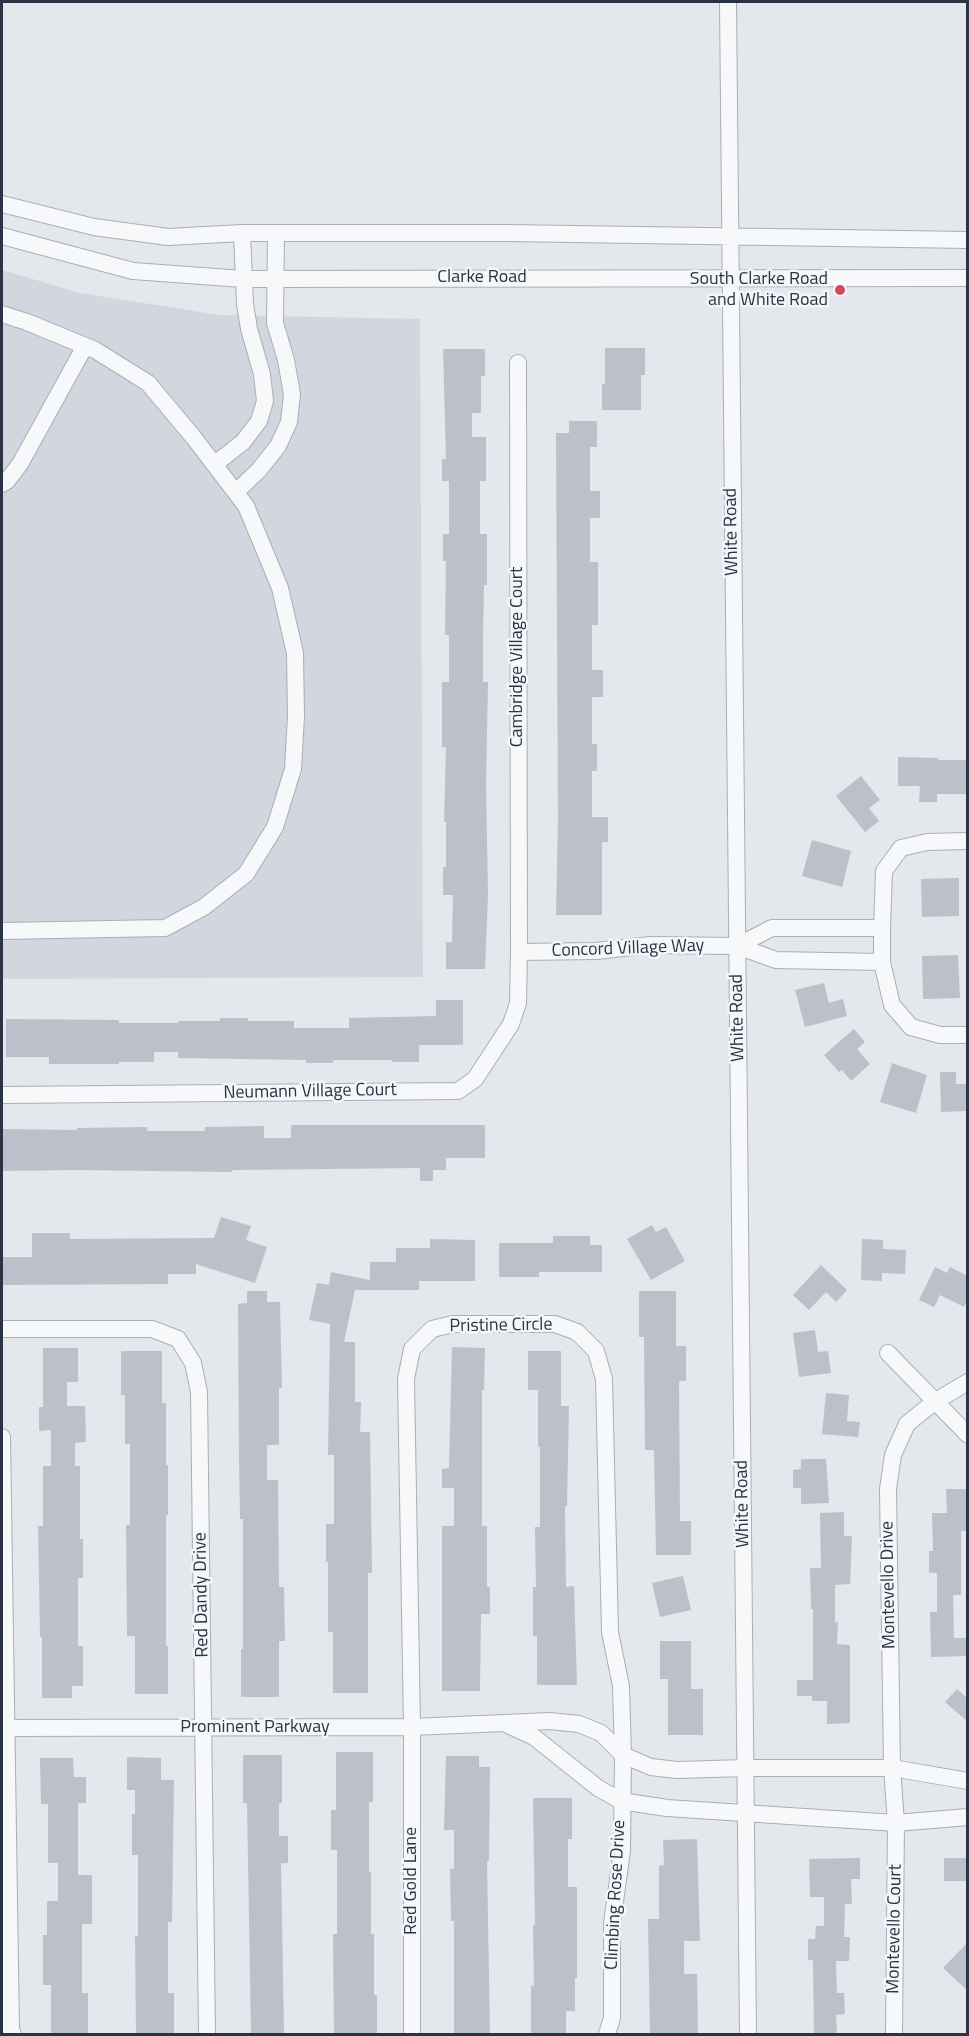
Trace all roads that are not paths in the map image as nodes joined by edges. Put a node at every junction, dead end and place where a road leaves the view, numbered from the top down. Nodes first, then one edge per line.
1 (728, 2) edge
2 (2, 204) edge
3 (242, 233) junction
4 (276, 233) junction
5 (2, 236) edge
6 (730, 236) junction
7 (968, 240) edge
8 (276, 278) junction
9 (729, 278) junction
10 (968, 278) edge
11 (243, 279) junction
12 (2, 314) edge
13 (85, 346) junction
14 (518, 363) dead end
15 (214, 464) junction
16 (2, 484) edge
17 (236, 492) junction
18 (968, 841) edge
19 (882, 928) junction
20 (2, 932) edge
21 (737, 946) junction
22 (519, 952) junction
23 (882, 962) junction
24 (968, 1035) edge
25 (2, 1095) edge
26 (2, 1329) edge
27 (888, 1353) dead end
28 (968, 1382) edge
29 (934, 1402) junction
30 (968, 1436) edge
31 (2, 1437) edge
32 (504, 1724) junction
33 (412, 1727) junction
34 (6, 1728) junction
35 (203, 1729) junction
36 (623, 1755) junction
37 (746, 1768) junction
38 (892, 1768) junction
39 (968, 1781) edge
40 (621, 1801) junction
41 (746, 1812) junction
42 (968, 1817) edge
43 (896, 1823) junction
44 (13, 2034) edge
45 (207, 2034) edge
46 (412, 2034) edge
47 (607, 2034) edge
48 (748, 2034) edge
49 (894, 2034) edge

1 - 6 street, White Road
2 - 3 street
3 - 4 street
3 - 11 street
4 - 6 street
4 - 8 street
5 - 11 street, Clarke Road
6 - 7 street
6 - 9 street, White Road
8 - 9 street, Clarke Road
8 - 11 street, Clarke Road
8 - 17 street
9 - 10 street, Clarke Road
9 - 21 street, White Road
11 - 15 street
12 - 13 street
13 - 15 street
13 - 16 street
14 - 22 street, Cambridge Village Court
15 - 17 street
17 - 20 street
18 - 19 street
19 - 21 street
19 - 23 street
21 - 22 street, Concord Village Way
21 - 23 street
21 - 37 street, White Road
22 - 25 street, Neumann Village Court
23 - 24 street
26 - 35 street, Red Dandy Drive
27 - 29 street
28 - 29 street, Montevello Drive
29 - 30 street
29 - 38 street, Montevello Drive
31 - 34 street
32 - 33 street, Prominent Parkway
32 - 36 street, Prominent Parkway
32 - 40 street, Prominent Parkway
33 - 35 street, Prominent Parkway
33 - 36 street, Pristine Circle
33 - 46 street, Red Gold Lane
34 - 35 street, Prominent Parkway
34 - 44 street
35 - 45 street, Red Dandy Drive
36 - 37 street, Prominent Parkway
36 - 40 street, Climbing Rose Drive
37 - 38 street, Prominent Parkway
37 - 41 street, White Road
38 - 39 street, Prominent Parkway
38 - 43 street, Montevello Drive
40 - 41 street, Prominent Parkway
40 - 47 street, Climbing Rose Drive
41 - 43 street, Prominent Parkway
41 - 48 street, White Road
42 - 43 street, Prominent Parkway
43 - 49 street, Montevello Court

